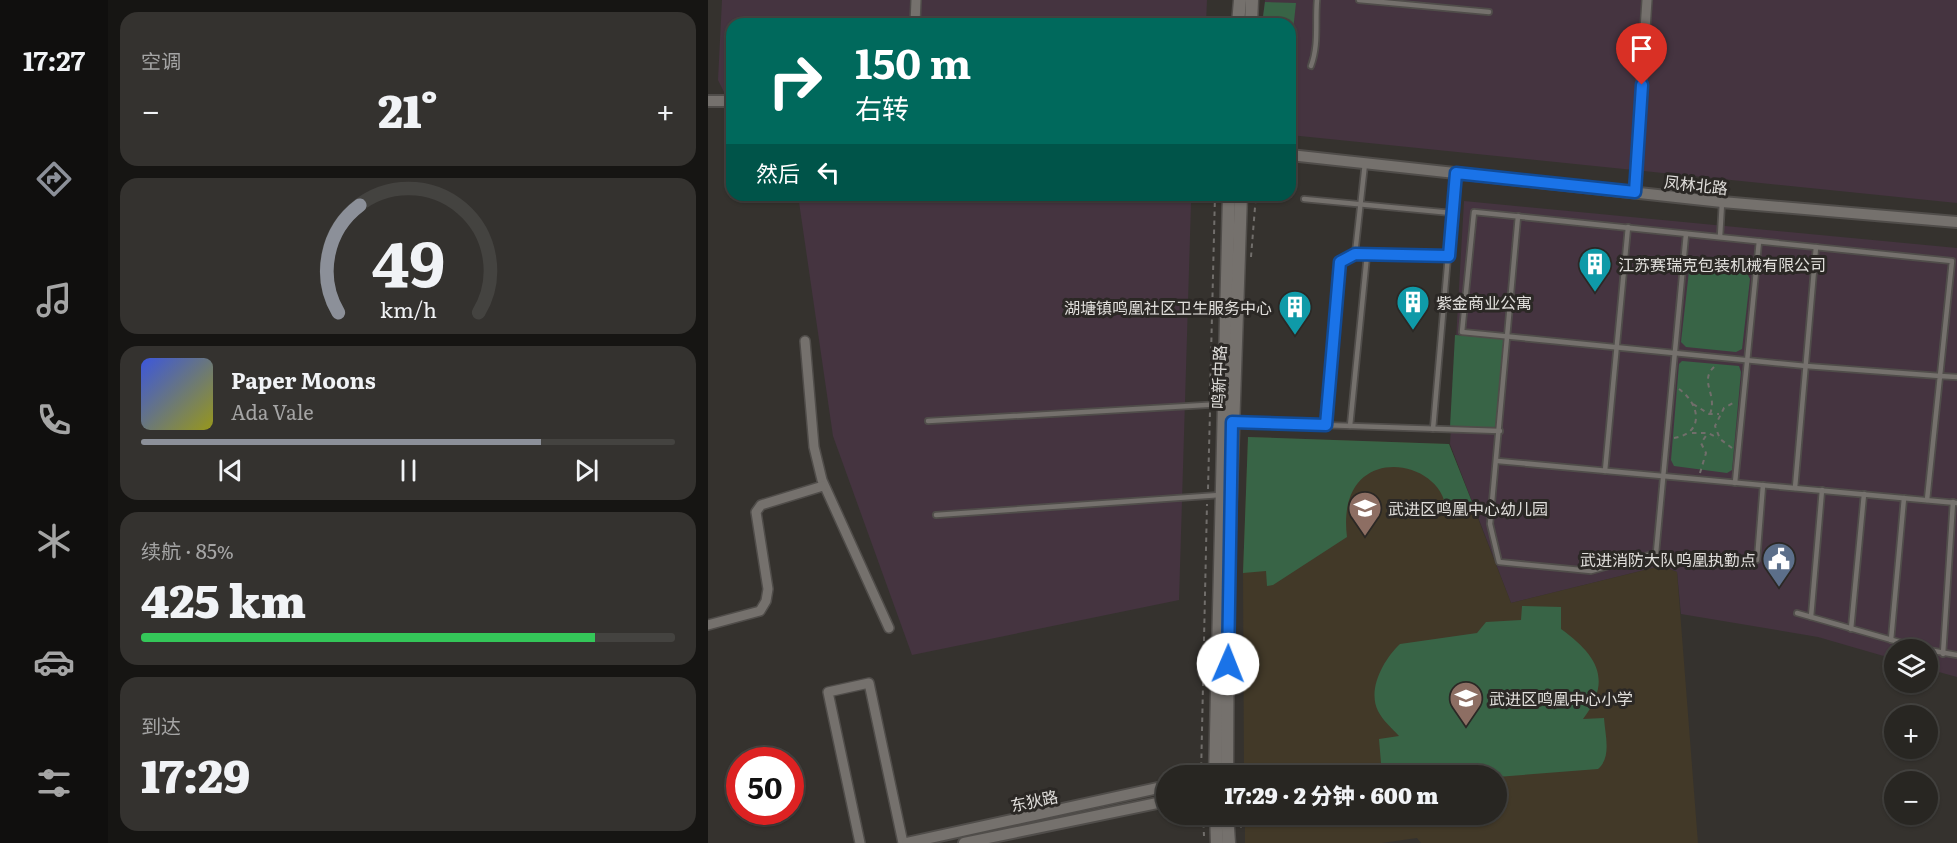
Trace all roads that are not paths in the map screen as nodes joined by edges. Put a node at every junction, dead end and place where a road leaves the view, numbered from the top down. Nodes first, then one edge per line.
1 (916, 0) edge
2 (1240, 0) edge
3 (1252, 0) edge
4 (1317, 0) edge
5 (1359, 0) edge
6 (1647, 0) edge
7 (1490, 12) dead end
8 (915, 18) edge
9 (1238, 18) edge
10 (1251, 18) edge
11 (1311, 66) dead end
12 (708, 101) edge
13 (726, 101) edge
14 (1296, 156) edge
15 (1365, 163) junction
16 (1456, 173) junction
17 (1635, 192) junction
18 (1304, 199) dead end
19 (1229, 201) edge
20 (1241, 201) edge
21 (1722, 202) junction
22 (1361, 204) junction
23 (1452, 213) junction
24 (1518, 216) junction
25 (1957, 222) edge
26 (1628, 227) junction
27 (1686, 234) junction
28 (1720, 237) junction
29 (1758, 241) junction
30 (1816, 247) junction
31 (1355, 254) junction
32 (1367, 255) junction
33 (1449, 256) junction
34 (1509, 337) junction
35 (805, 341) dead end
36 (1617, 347) junction
37 (1675, 353) junction
38 (1747, 360) junction
39 (1806, 366) junction
40 (1940, 376) junction
41 (1957, 377) edge
42 (1223, 404) junction
43 (928, 422) dead end
44 (1228, 422) junction
45 (1326, 425) junction
46 (1350, 426) junction
47 (1433, 429) junction
48 (1500, 431) junction
49 (1497, 461) junction
50 (1605, 471) junction
51 (1663, 476) junction
52 (1735, 483) junction
53 (1763, 485) junction
54 (823, 486) junction
55 (1795, 488) junction
56 (1822, 490) junction
57 (1864, 494) junction
58 (1221, 495) junction
59 (1904, 498) junction
60 (1927, 500) junction
61 (1955, 502) edge
62 (936, 515) dead end
63 (1757, 560) dead end
64 (1797, 613) dead end
65 (1811, 617) junction
66 (708, 625) edge
67 (889, 628) dead end
68 (1851, 629) junction
69 (1887, 639) edge
70 (1891, 639) edge
71 (1938, 653) edge
72 (1943, 654) junction
73 (1957, 655) edge
74 (1221, 765) edge
75 (1221, 765) edge
76 (1156, 788) edge
77 (1156, 803) edge
78 (1216, 825) edge
79 (1227, 825) edge
80 (860, 843) edge
81 (905, 843) edge
82 (964, 843) edge
83 (1217, 843) edge
84 (1228, 843) edge

1 - 8 street
2 - 9 main road
3 - 10 main road
4 - 11 lane
5 - 7 lane
6 - 17 street
12 - 13 street
14 - 15 street, 凤林北路
15 - 16 street, 凤林北路
15 - 22 lane
16 - 17 street, 凤林北路
16 - 23 lane
17 - 21 street, 凤林北路
18 - 22 lane
19 - 42 main road, 鸣新中路
20 - 44 main road, 鸣新中路
21 - 25 street, 凤林北路
21 - 28 lane
22 - 23 lane
22 - 31 lane
23 - 33 lane
24 - 26 lane
24 - 34 lane
24 - 34 lane
26 - 27 lane
26 - 36 lane
27 - 28 lane
27 - 37 lane
28 - 29 lane
29 - 30 lane
29 - 38 lane
30 - 39 lane
30 - 40 lane
31 - 32 lane
31 - 45 lane
32 - 33 lane
32 - 46 lane
33 - 47 lane
34 - 36 lane
34 - 48 lane
35 - 54 street
36 - 37 lane
36 - 50 lane
37 - 38 lane
37 - 51 lane
38 - 39 lane
38 - 52 lane
39 - 40 lane
39 - 55 lane
40 - 41 lane
40 - 60 lane
42 - 43 lane
42 - 44 main road, 鸣新中路
44 - 45 lane
44 - 58 main road, 鸣新中路
44 - 74 main road, 鸣新中路
45 - 46 lane
46 - 47 lane
47 - 48 lane
48 - 49 lane
49 - 50 lane
49 - 51 lane
50 - 51 lane
51 - 52 lane
52 - 53 lane
53 - 55 lane
53 - 63 lane
54 - 66 street
54 - 67 street
55 - 56 lane
56 - 57 lane
56 - 65 lane
57 - 59 lane
57 - 68 lane
58 - 62 lane
58 - 75 main road, 鸣新中路
59 - 60 lane
59 - 70 lane
60 - 61 lane
61 - 72 lane
64 - 65 lane
65 - 68 lane
68 - 69 lane
71 - 72 lane
72 - 73 lane
76 - 81 street, 东狄路
77 - 82 street, 东狄路
78 - 83 main road
79 - 84 main road
80 - 81 street

